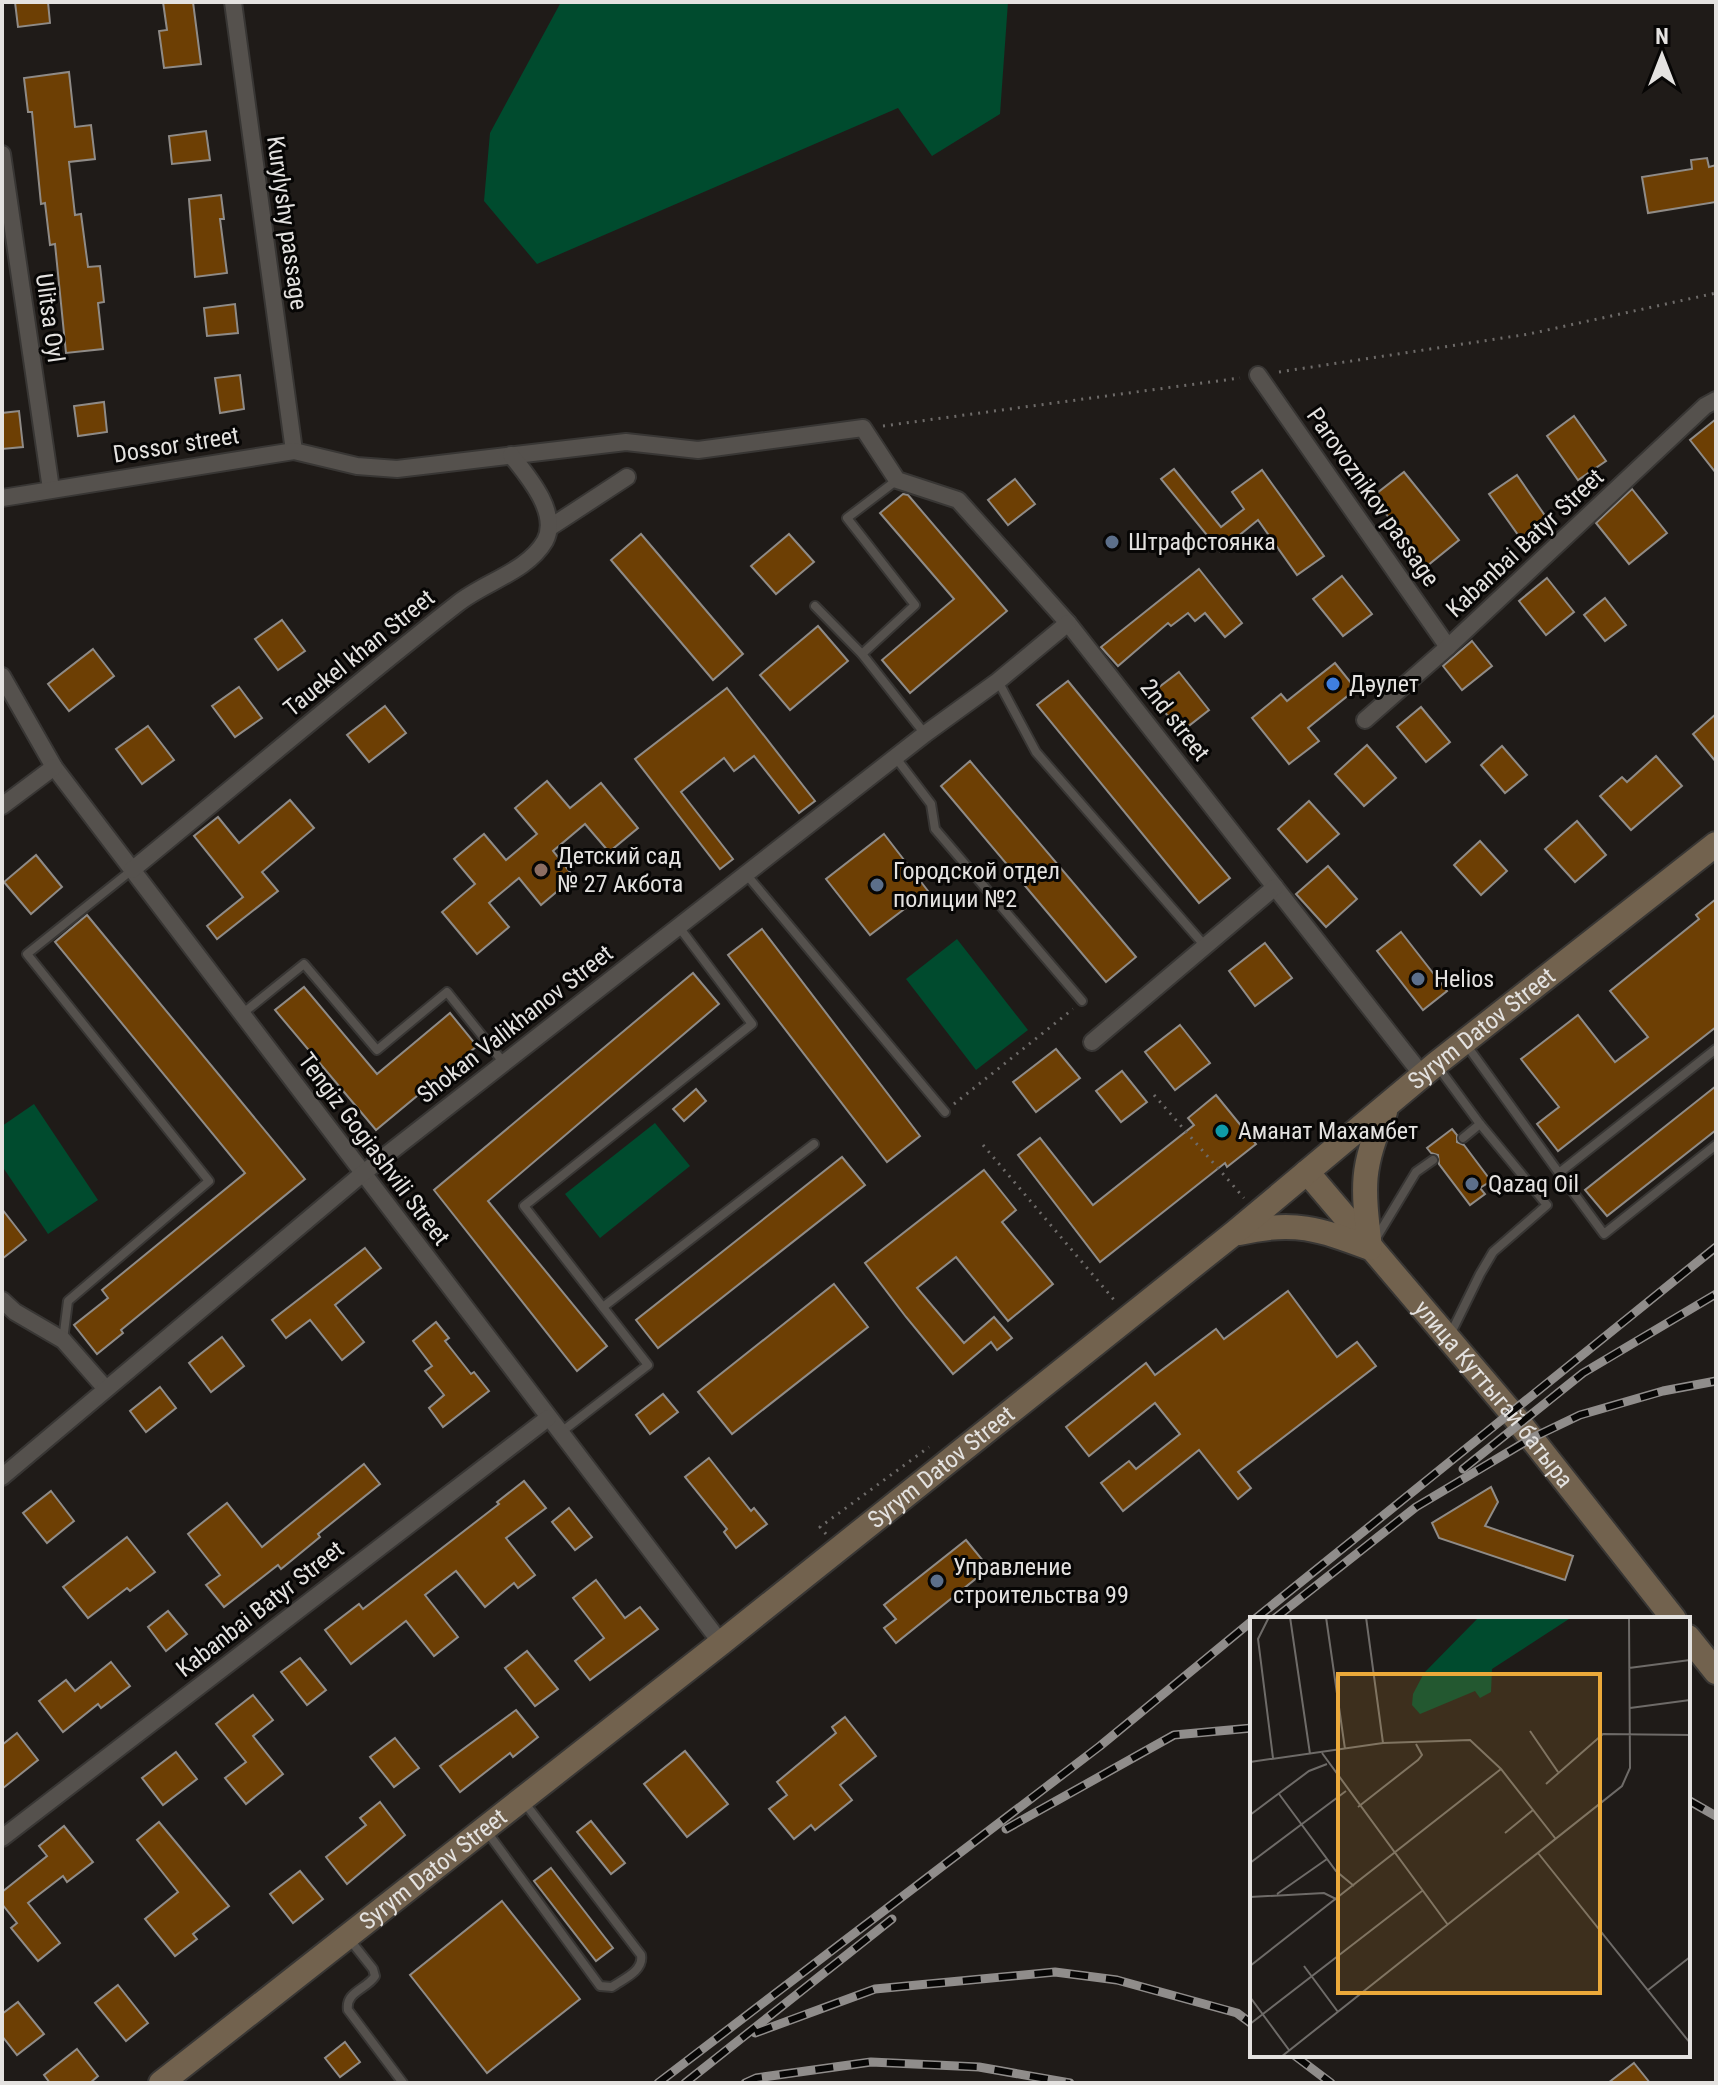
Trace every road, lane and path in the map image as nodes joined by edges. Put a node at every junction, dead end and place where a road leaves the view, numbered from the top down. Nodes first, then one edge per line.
1 (233, 2) edge
2 (2, 154) edge
3 (1716, 293) edge
4 (1258, 375) junction
5 (1716, 400) edge
6 (863, 428) junction
7 (294, 451) junction
8 (511, 455) junction
9 (627, 477) dead end
10 (897, 480) junction
11 (51, 489) junction
12 (2, 498) edge
13 (549, 528) junction
14 (815, 606) dead end
15 (1068, 623) junction
16 (1448, 647) junction
17 (862, 654) junction
18 (2, 676) edge
19 (998, 681) junction
20 (1365, 720) dead end
21 (925, 734) junction
22 (896, 758) junction
23 (54, 767) junction
24 (2, 806) edge
25 (1716, 844) edge
26 (132, 870) junction
27 (746, 874) junction
28 (1275, 887) junction
29 (679, 927) junction
30 (1205, 946) junction
31 (1082, 1001) joint
32 (242, 1015) junction
33 (1092, 1042) dead end
34 (1465, 1042) junction
35 (1716, 1049) edge
36 (504, 1063) junction
37 (1430, 1070) junction
38 (1154, 1095) dead end
39 (1388, 1105) junction
40 (945, 1112) joint
41 (1480, 1124) junction
42 (1463, 1138) dead end
43 (814, 1144) dead end
44 (983, 1145) dead end
45 (1716, 1145) edge
46 (1433, 1160) dead end
47 (1307, 1172) junction
48 (1559, 1173) junction
49 (362, 1174) junction
50 (1244, 1198) dead end
51 (1233, 1234) junction
52 (1370, 1248) junction
53 (2, 1300) edge
54 (1117, 1304) dead end
55 (603, 1307) junction
56 (63, 1340) junction
57 (1448, 1340) junction
58 (106, 1389) junction
59 (548, 1418) junction
60 (560, 1433) junction
61 (2, 1477) edge
62 (1672, 1617) edge
63 (1690, 1640) edge
64 (721, 1643) junction
65 (1716, 1672) edge
66 (522, 1799) junction
67 (485, 1829) junction
68 (2, 1838) edge
69 (347, 1936) junction
70 (161, 2083) edge
71 (403, 2083) edge

1 - 7 street, Kurylyshy passage
2 - 11 street, Ulitsa Oyl
3 - 4 path
4 - 6 path
4 - 16 street, Parovoznikov passage
5 - 16 street, Kabanbai Batyr Street
6 - 8 street, Dossor street
6 - 10 street
7 - 8 street, Dossor street
7 - 11 street, Dossor street
8 - 13 street
9 - 13 street
10 - 15 street, 2nd street
10 - 17 lane
11 - 12 street, Dossor street
13 - 26 street, Tauekel khan Street
14 - 17 lane
15 - 19 street, Shokan Valikhanov Street
15 - 28 street, 2nd street
16 - 20 street, Kabanbai Batyr Street
17 - 21 lane
18 - 23 street, Tengiz Gogiashvili Street
19 - 21 street, Shokan Valikhanov Street
19 - 30 lane
21 - 22 street, Shokan Valikhanov Street
22 - 27 street, Shokan Valikhanov Street
22 - 31 lane
23 - 24 street
23 - 26 street, Tengiz Gogiashvili Street
25 - 34 main road, Syrym Datov Street
26 - 32 street, Tengiz Gogiashvili Street
26 - 56 lane
27 - 29 street, Shokan Valikhanov Street
27 - 40 lane
28 - 30 street
28 - 37 street, 2nd street
29 - 36 street, Shokan Valikhanov Street
29 - 55 lane
30 - 33 street
31 - 40 path
32 - 36 lane
32 - 49 street, Tengiz Gogiashvili Street
34 - 37 main road, Syrym Datov Street
34 - 48 lane
35 - 48 lane
36 - 49 street, Shokan Valikhanov Street
37 - 39 main road, Syrym Datov Street
37 - 41 lane
38 - 50 path
39 - 47 main road, Syrym Datov Street
39 - 52 main road
41 - 42 lane
41 - 57 lane
43 - 55 lane
44 - 54 path
45 - 48 lane
46 - 52 lane
47 - 51 main road, Syrym Datov Street
47 - 52 main road, улица Куттыгай батыра
49 - 58 street, Shokan Valikhanov Street
49 - 59 street, Tengiz Gogiashvili Street
51 - 52 main road
51 - 64 main road, Syrym Datov Street
52 - 57 main road, улица Куттыгай батыра
53 - 56 street
55 - 60 lane
56 - 58 street
57 - 62 main road, улица Куттыгай батыра
58 - 61 street, Shokan Valikhanov Street
59 - 60 street, Tengiz Gogiashvili Street
59 - 68 street, Kabanbai Batyr Street
60 - 64 street, Tengiz Gogiashvili Street
63 - 65 main road
64 - 66 main road, Syrym Datov Street
66 - 67 main road, Syrym Datov Street
66 - 67 lane
67 - 69 main road, Syrym Datov Street
69 - 70 main road, Syrym Datov Street
69 - 71 lane

